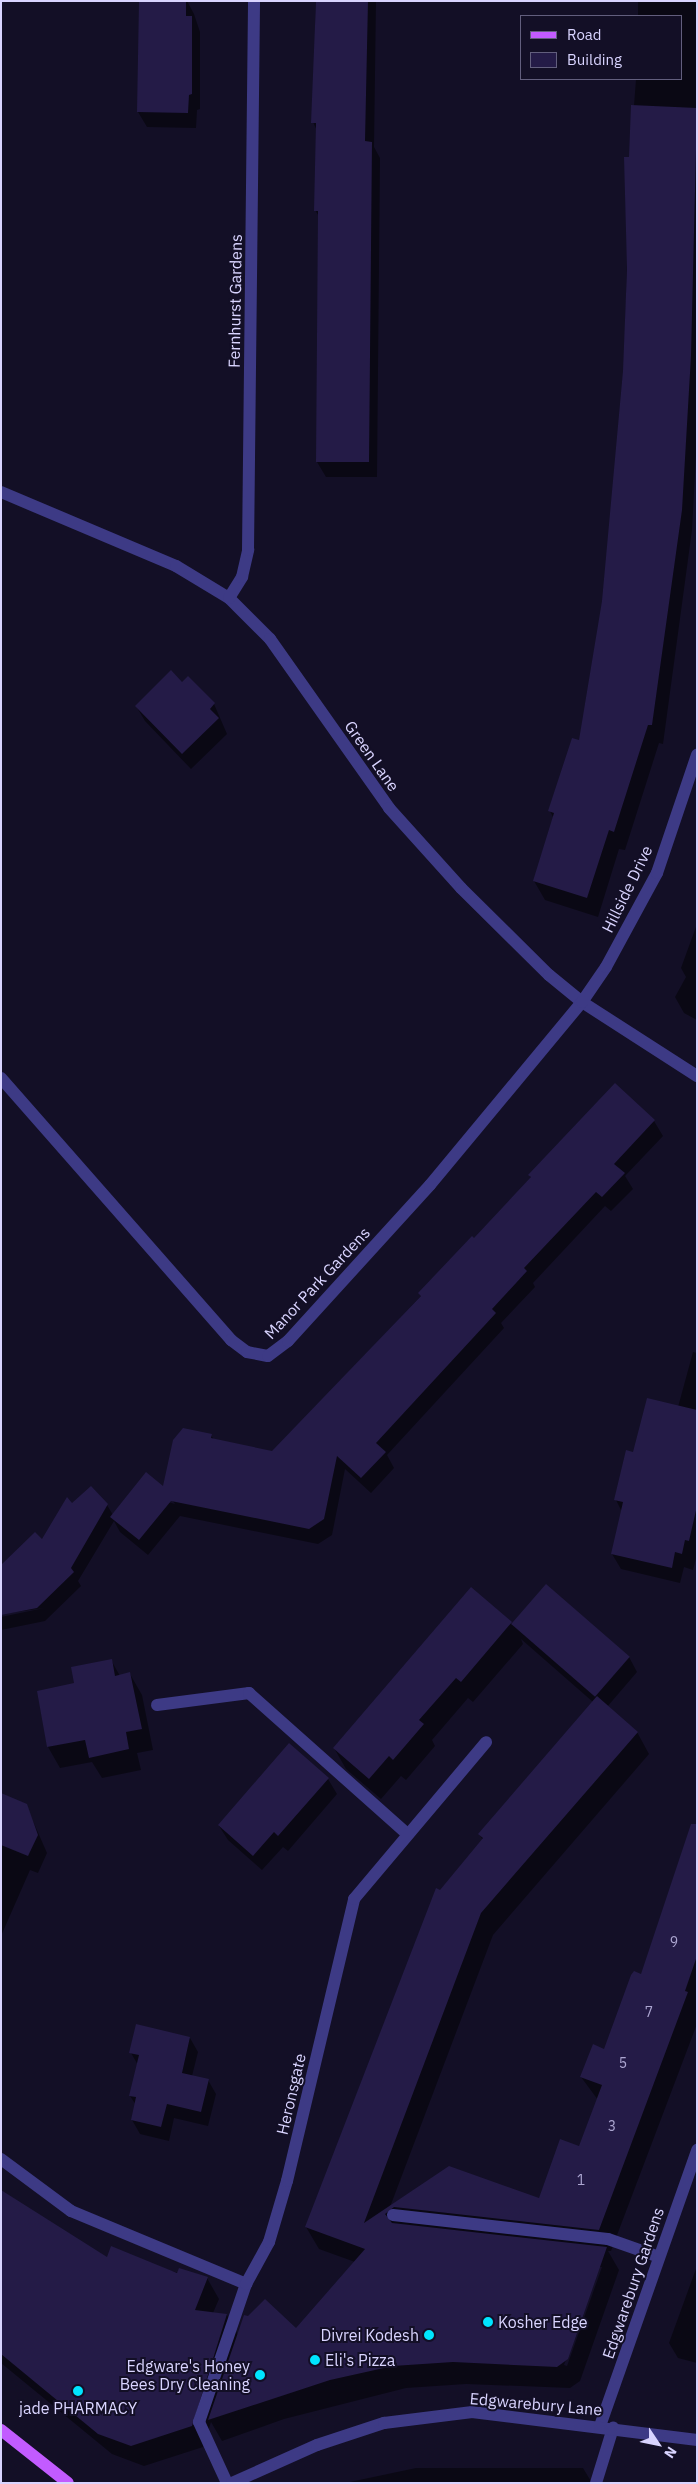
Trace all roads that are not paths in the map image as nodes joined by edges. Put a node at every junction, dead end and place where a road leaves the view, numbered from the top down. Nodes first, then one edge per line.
1 (254, 1) edge
2 (1, 492) edge
3 (229, 598) junction
4 (697, 755) edge
5 (582, 1002) junction
6 (697, 1076) edge
7 (1, 1078) edge
8 (157, 1704) dead end
9 (486, 1742) dead end
10 (407, 1834) junction
11 (697, 2150) edge
12 (1, 2159) edge
13 (393, 2215) dead end
14 (658, 2257) junction
15 (246, 2284) junction
16 (606, 2427) junction
17 (1, 2430) edge
18 (697, 2440) edge
19 (68, 2483) edge
20 (228, 2483) edge
21 (232, 2483) edge
22 (596, 2483) edge

1 - 3 street, Fernhurst Gardens
2 - 3 street, Green Lane
3 - 5 street, Green Lane
4 - 5 street, Hillside Drive
5 - 6 street, Green Lane
5 - 7 street, Manor Park Gardens
8 - 10 street
9 - 10 street, Heronsgate
10 - 15 street, Heronsgate
11 - 14 street, Edgwarebury Gardens
12 - 15 street
13 - 14 street
14 - 16 street, Edgwarebury Gardens
15 - 20 street, Heronsgate
16 - 18 street, Edgwarebury Lane
16 - 21 street, Edgwarebury Lane
16 - 22 street, Edgwarebury Gardens
17 - 19 main road

